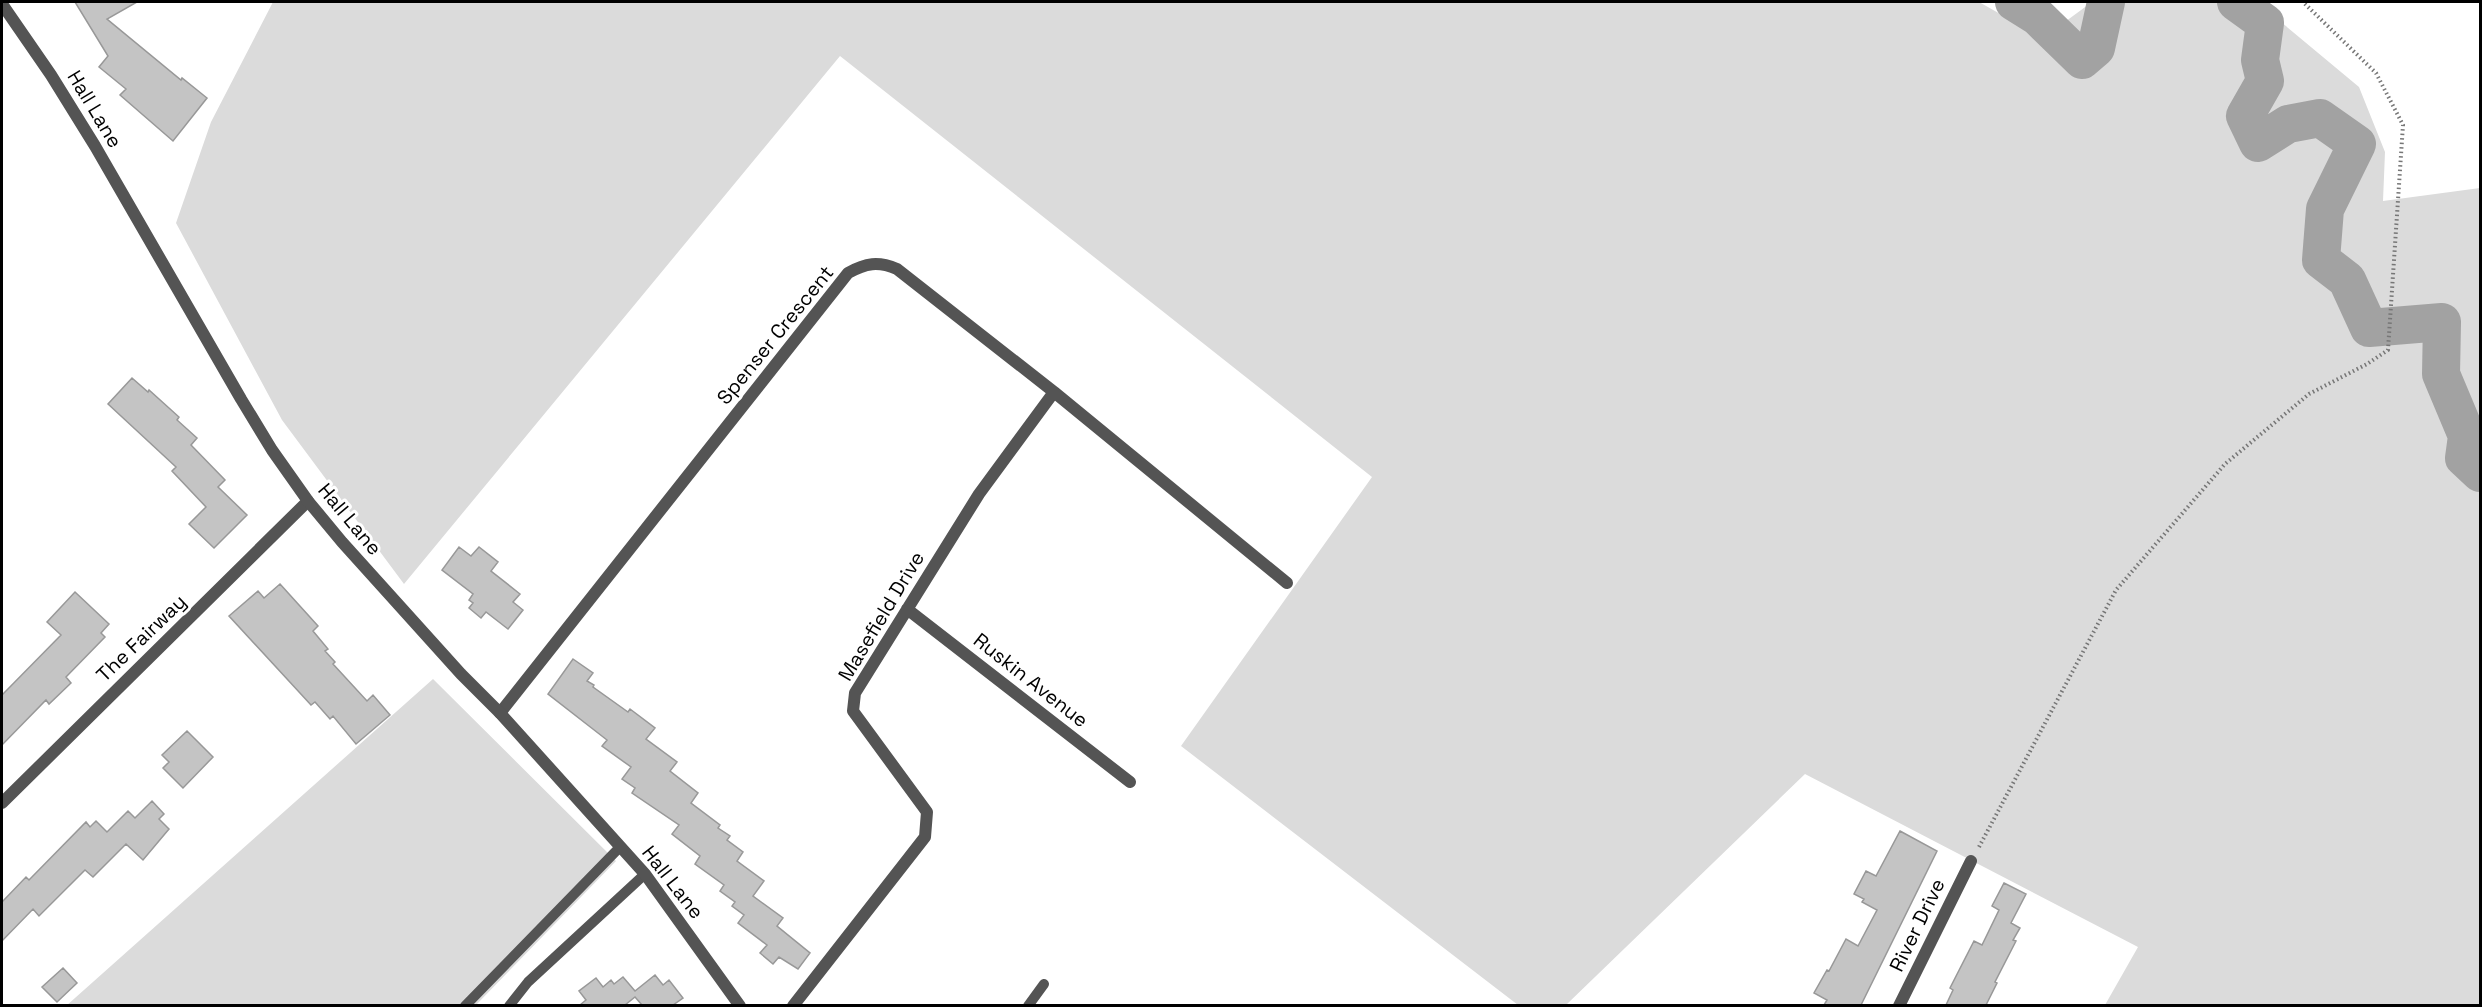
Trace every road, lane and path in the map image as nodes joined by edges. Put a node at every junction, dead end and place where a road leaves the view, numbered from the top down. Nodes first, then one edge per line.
1 (2303, 2) edge
2 (2, 4) edge
3 (1054, 392) junction
4 (308, 501) junction
5 (1287, 583) dead end
6 (908, 609) junction
7 (500, 713) junction
8 (1130, 782) dead end
9 (2, 803) edge
10 (620, 847) junction
11 (1971, 861) joint
12 (645, 874) junction
13 (1044, 984) dead end
14 (465, 1005) edge
15 (509, 1005) edge
16 (740, 1005) edge
17 (793, 1005) edge
18 (1028, 1005) edge
19 (1899, 1005) edge

1 - 11 path
2 - 4 street, Hall Lane
3 - 5 street, Spenser Crescent
3 - 6 street, Masefield Drive
3 - 7 street, Spenser Crescent
4 - 7 street, Hall Lane
4 - 9 street, The Fairway
6 - 8 street, Ruskin Avenue
6 - 17 street, Masefield Drive
7 - 10 street, Hall Lane
10 - 12 street, Hall Lane
10 - 14 lane
11 - 19 street, River Drive
12 - 15 lane
12 - 16 street, Hall Lane
13 - 18 lane

